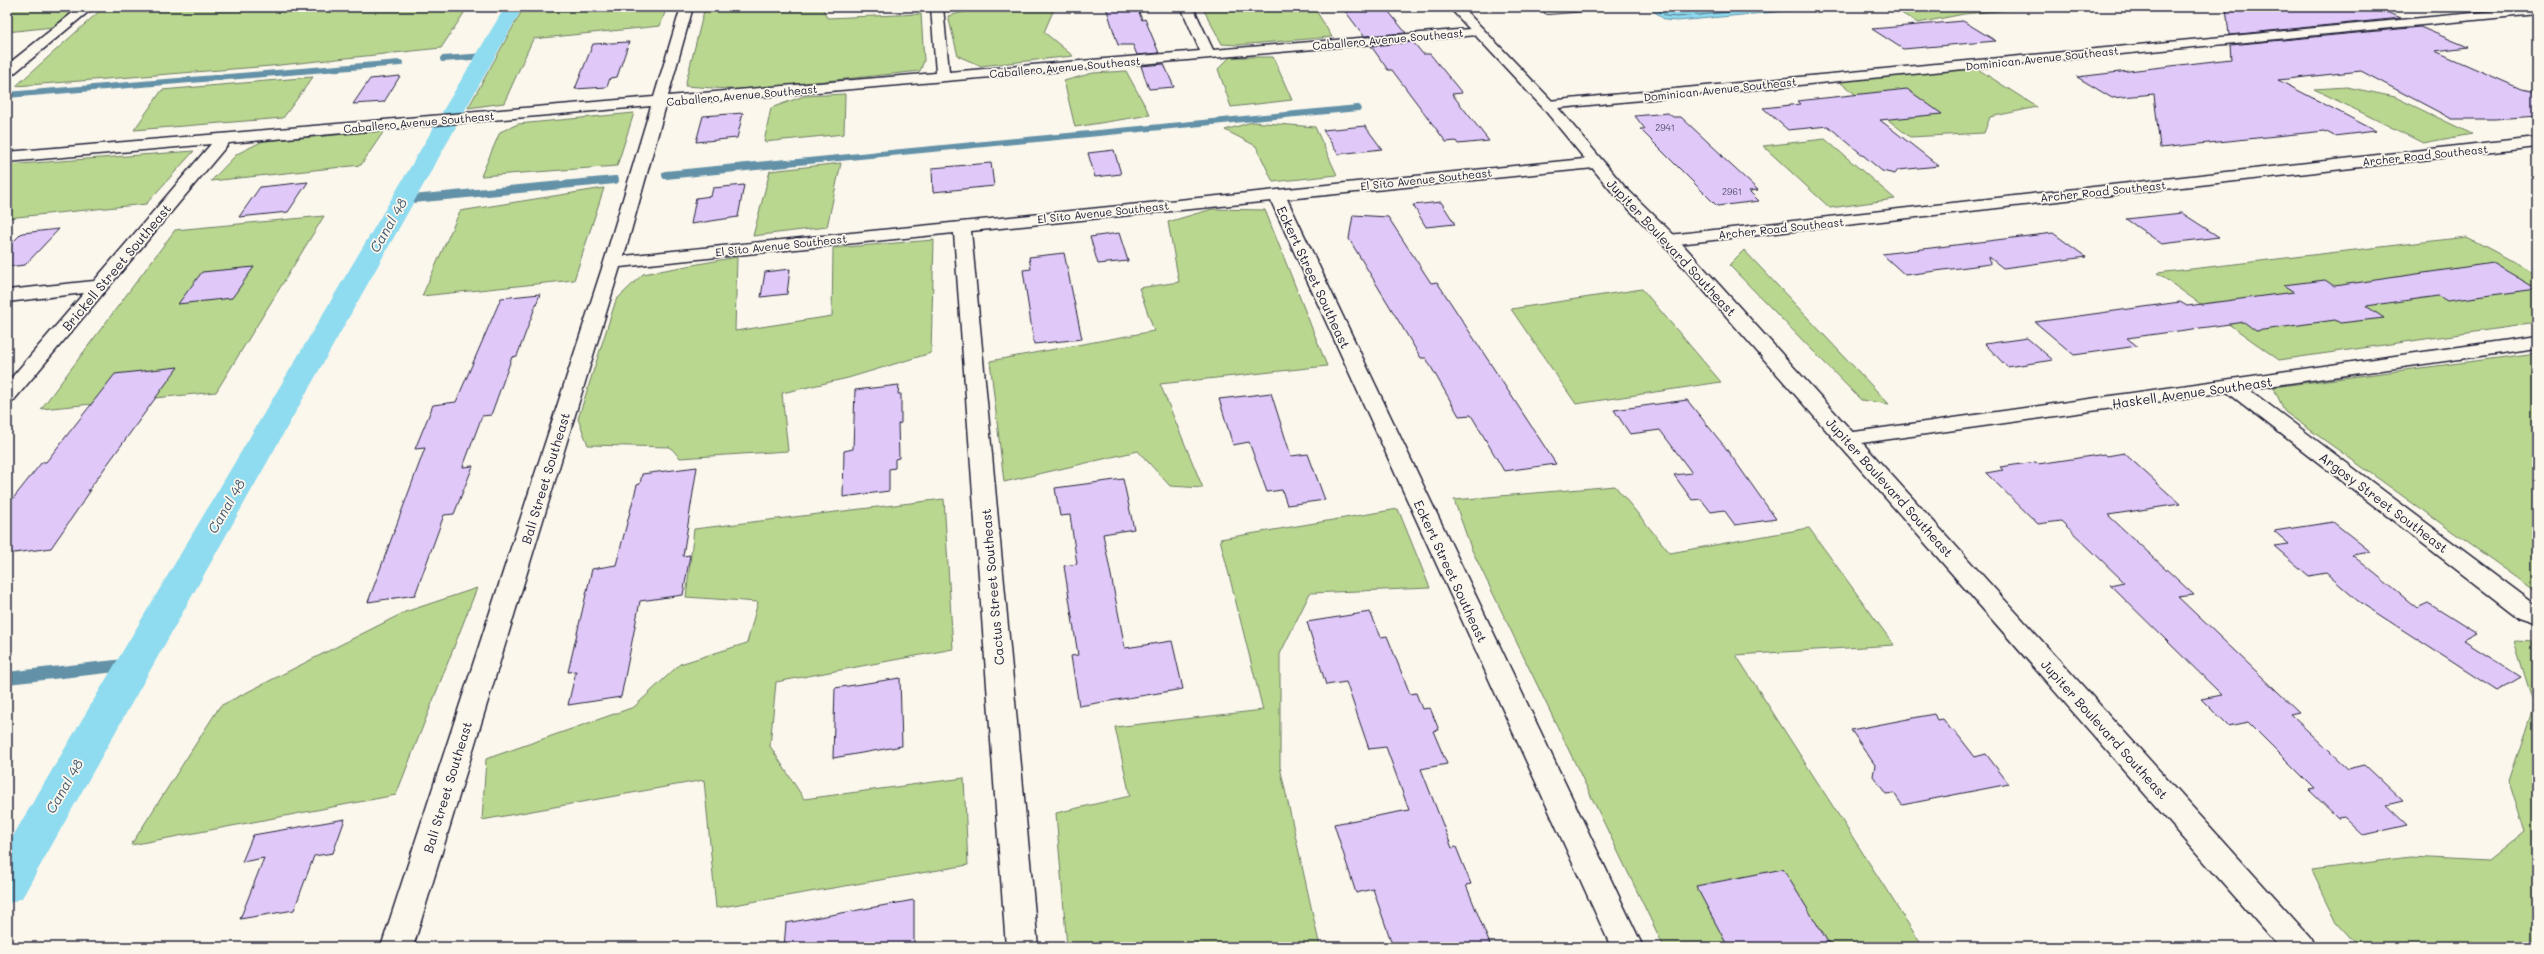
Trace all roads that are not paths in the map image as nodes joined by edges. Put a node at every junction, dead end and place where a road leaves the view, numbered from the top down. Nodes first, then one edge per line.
1 (88, 7) edge
2 (687, 7) edge
3 (937, 7) edge
4 (1187, 7) edge
5 (1454, 7) edge
6 (1460, 7) edge
7 (1545, 7) edge
8 (1585, 7) edge
9 (2537, 10) edge
10 (1477, 31) junction
11 (1209, 55) junction
12 (7, 72) edge
13 (943, 78) junction
14 (659, 102) junction
15 (1548, 105) junction
16 (224, 139) junction
17 (2537, 142) edge
18 (7, 158) edge
19 (1594, 163) junction
20 (1276, 194) junction
21 (962, 227) junction
22 (1669, 240) junction
23 (612, 262) junction
24 (100, 286) junction
25 (7, 296) edge
26 (2537, 342) edge
27 (2232, 386) junction
28 (7, 396) edge
29 (1847, 439) junction
30 (2537, 615) edge
31 (398, 947) edge
32 (1022, 947) edge
33 (1627, 947) edge
34 (2299, 947) edge

1 - 12 street
2 - 14 street, Bali Street Southeast
3 - 13 street
4 - 11 street
5 - 10 street, Jupiter Boulevard Southeast
6 - 10 street, Jupiter Boulevard Southeast
7 - 8 lane
9 - 15 street, Dominican Avenue Southeast
10 - 11 street, Caballero Avenue Southeast
10 - 15 street, Jupiter Boulevard Southeast
11 - 13 street, Caballero Avenue Southeast
13 - 14 street, Caballero Avenue Southeast
14 - 16 street, Caballero Avenue Southeast
14 - 23 street, Bali Street Southeast
15 - 19 street, Jupiter Boulevard Southeast
16 - 18 street, Caballero Avenue Southeast
16 - 24 street, Brickell Street Southeast
17 - 22 street, Archer Road Southeast
19 - 20 street, El Sito Avenue Southeast
19 - 22 street, Jupiter Boulevard Southeast
20 - 21 street, El Sito Avenue Southeast
20 - 33 street, Eckert Street Southeast
21 - 23 street, El Sito Avenue Southeast
21 - 32 street, Cactus Street Southeast
22 - 29 street, Jupiter Boulevard Southeast
23 - 31 street, Bali Street Southeast
24 - 25 street
24 - 28 street, Brickell Street Southeast
26 - 27 street, Haskell Avenue Southeast
27 - 29 street, Haskell Avenue Southeast
27 - 30 street, Argosy Street Southeast
29 - 34 street, Jupiter Boulevard Southeast

